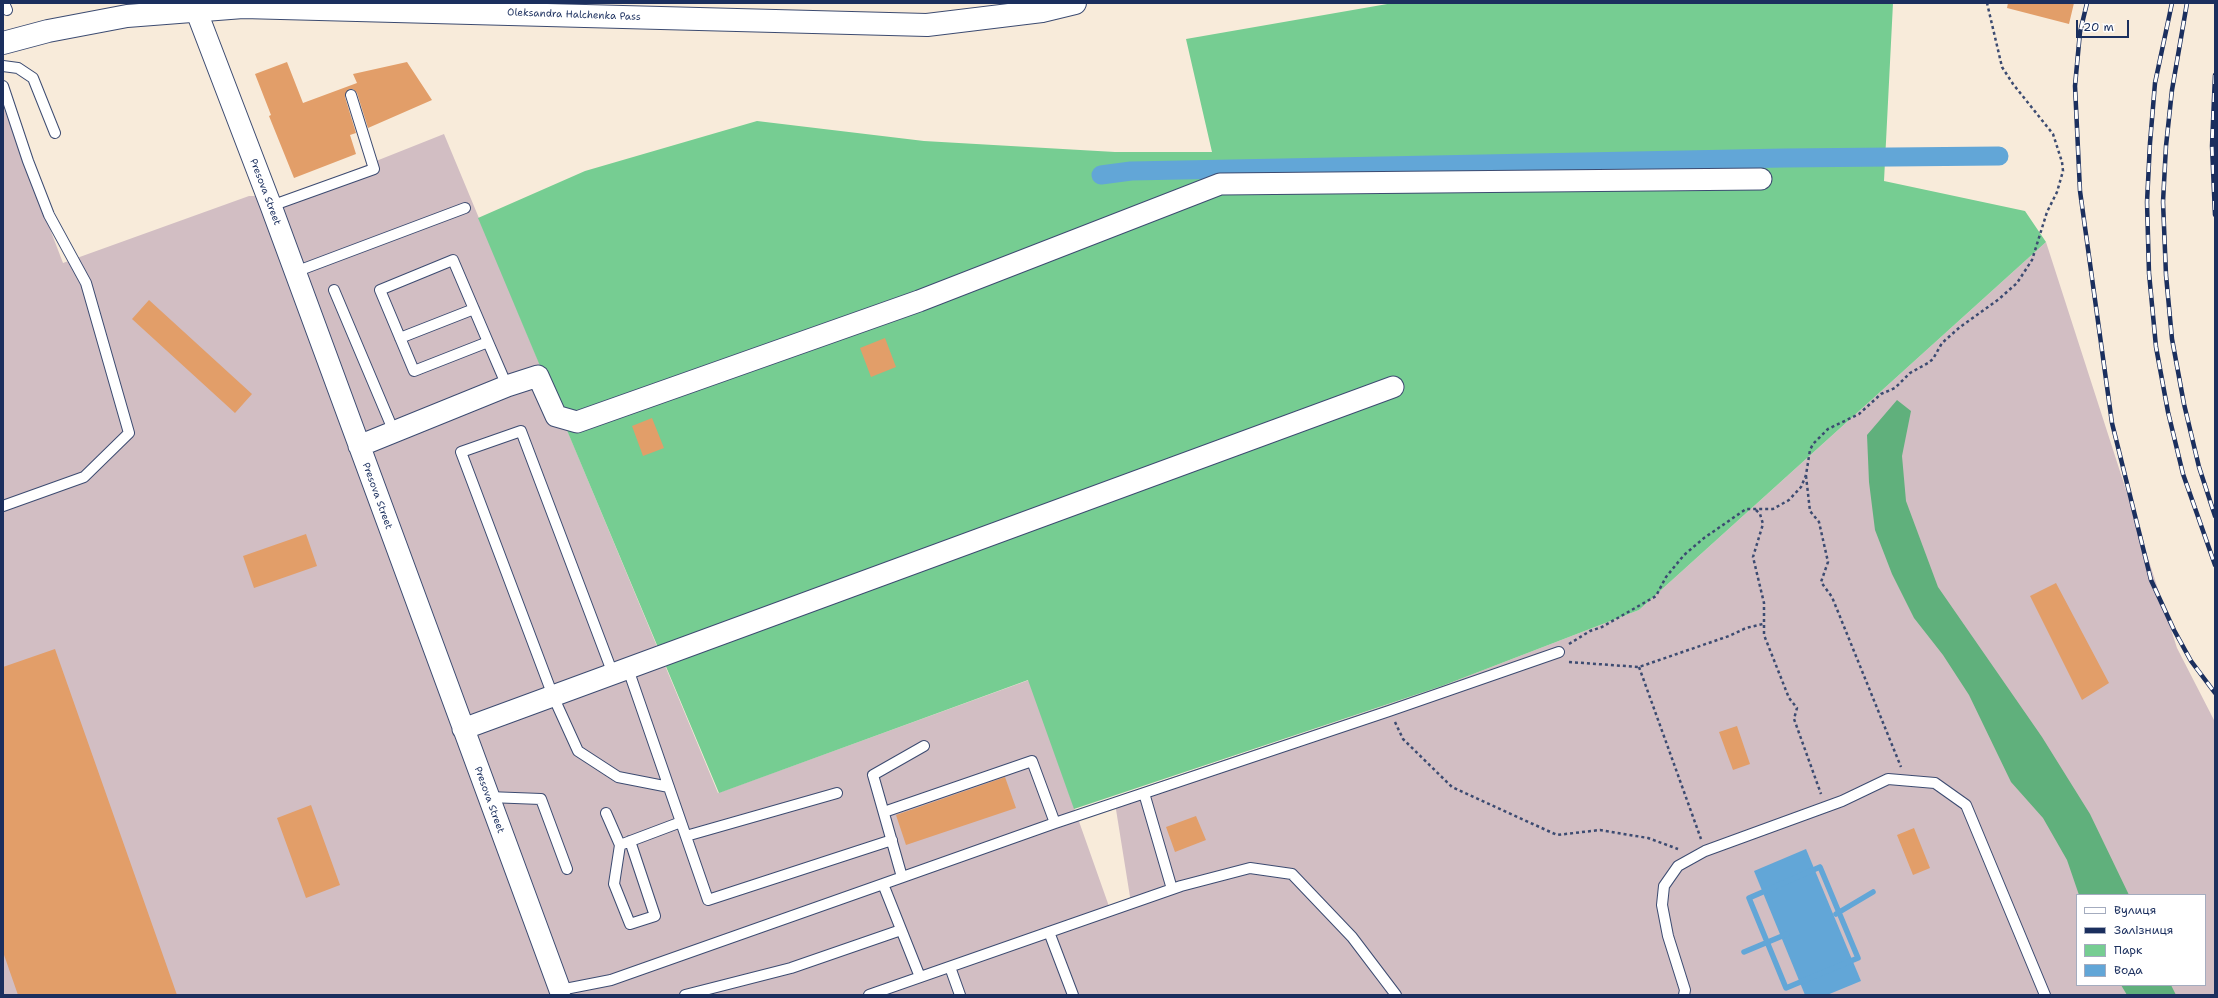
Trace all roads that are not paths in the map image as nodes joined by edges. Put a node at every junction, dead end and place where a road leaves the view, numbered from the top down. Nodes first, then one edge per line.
1 (1075, 3) edge
2 (195, 6) edge
3 (3, 43) edge
4 (3, 66) edge
5 (3, 86) edge
6 (351, 95) dead end
7 (56, 133) dead end
8 (1761, 179) dead end
9 (271, 206) junction
10 (465, 208) dead end
11 (295, 272) junction
12 (334, 290) dead end
13 (474, 308) junction
14 (400, 338) junction
15 (488, 342) junction
16 (507, 386) junction
17 (1393, 387) dead end
18 (394, 432) junction
19 (359, 446) junction
20 (3, 506) edge
21 (1559, 652) road end
22 (620, 671) junction
23 (554, 696) junction
24 (463, 729) junction
25 (924, 746) dead end
26 (669, 787) junction
27 (1144, 793) junction
28 (837, 794) dead end
29 (488, 797) junction
30 (884, 812) junction
31 (606, 813) dead end
32 (681, 822) junction
33 (1055, 822) junction
34 (686, 836) junction
35 (892, 840) junction
36 (625, 843) junction
37 (567, 869) dead end
38 (902, 877) junction
39 (883, 884) junction
40 (1172, 890) junction
41 (901, 930) junction
42 (1048, 932) junction
43 (950, 967) junction
44 (920, 977) junction
45 (561, 992) edge
46 (685, 995) edge
47 (869, 995) edge
48 (960, 995) edge
49 (1073, 995) edge
50 (1396, 995) edge
51 (1684, 995) edge
52 (2045, 995) edge

1 - 2 main road, Oleksandra Halchenka Pass
2 - 3 main road, Oleksandra Halchenka Pass
2 - 9 street, Presova Street
4 - 7 lane
5 - 20 lane
6 - 9 lane
8 - 16 street
9 - 11 street, Presova Street
10 - 11 lane
11 - 19 street, Presova Street
12 - 18 lane
13 - 14 lane
13 - 14 lane
13 - 15 lane
14 - 15 lane
15 - 16 lane
16 - 18 street
17 - 22 street
18 - 19 street
19 - 24 street, Presova Street
21 - 27 lane
22 - 23 street
22 - 23 lane
22 - 26 lane
23 - 24 street
23 - 26 lane
24 - 29 street, Presova Street
25 - 30 lane
26 - 32 lane
27 - 33 lane
27 - 40 lane
28 - 34 lane
29 - 37 lane
29 - 45 street, Presova Street
30 - 33 lane
30 - 35 lane
31 - 36 lane
32 - 34 lane
32 - 36 lane
33 - 38 lane
34 - 35 lane
35 - 38 lane
36 - 36 lane
38 - 39 lane
39 - 41 lane
39 - 45 lane
40 - 42 lane
40 - 50 lane
41 - 44 lane
41 - 46 lane
42 - 43 lane
42 - 49 lane
43 - 44 lane
43 - 48 lane
44 - 47 lane
51 - 52 lane

